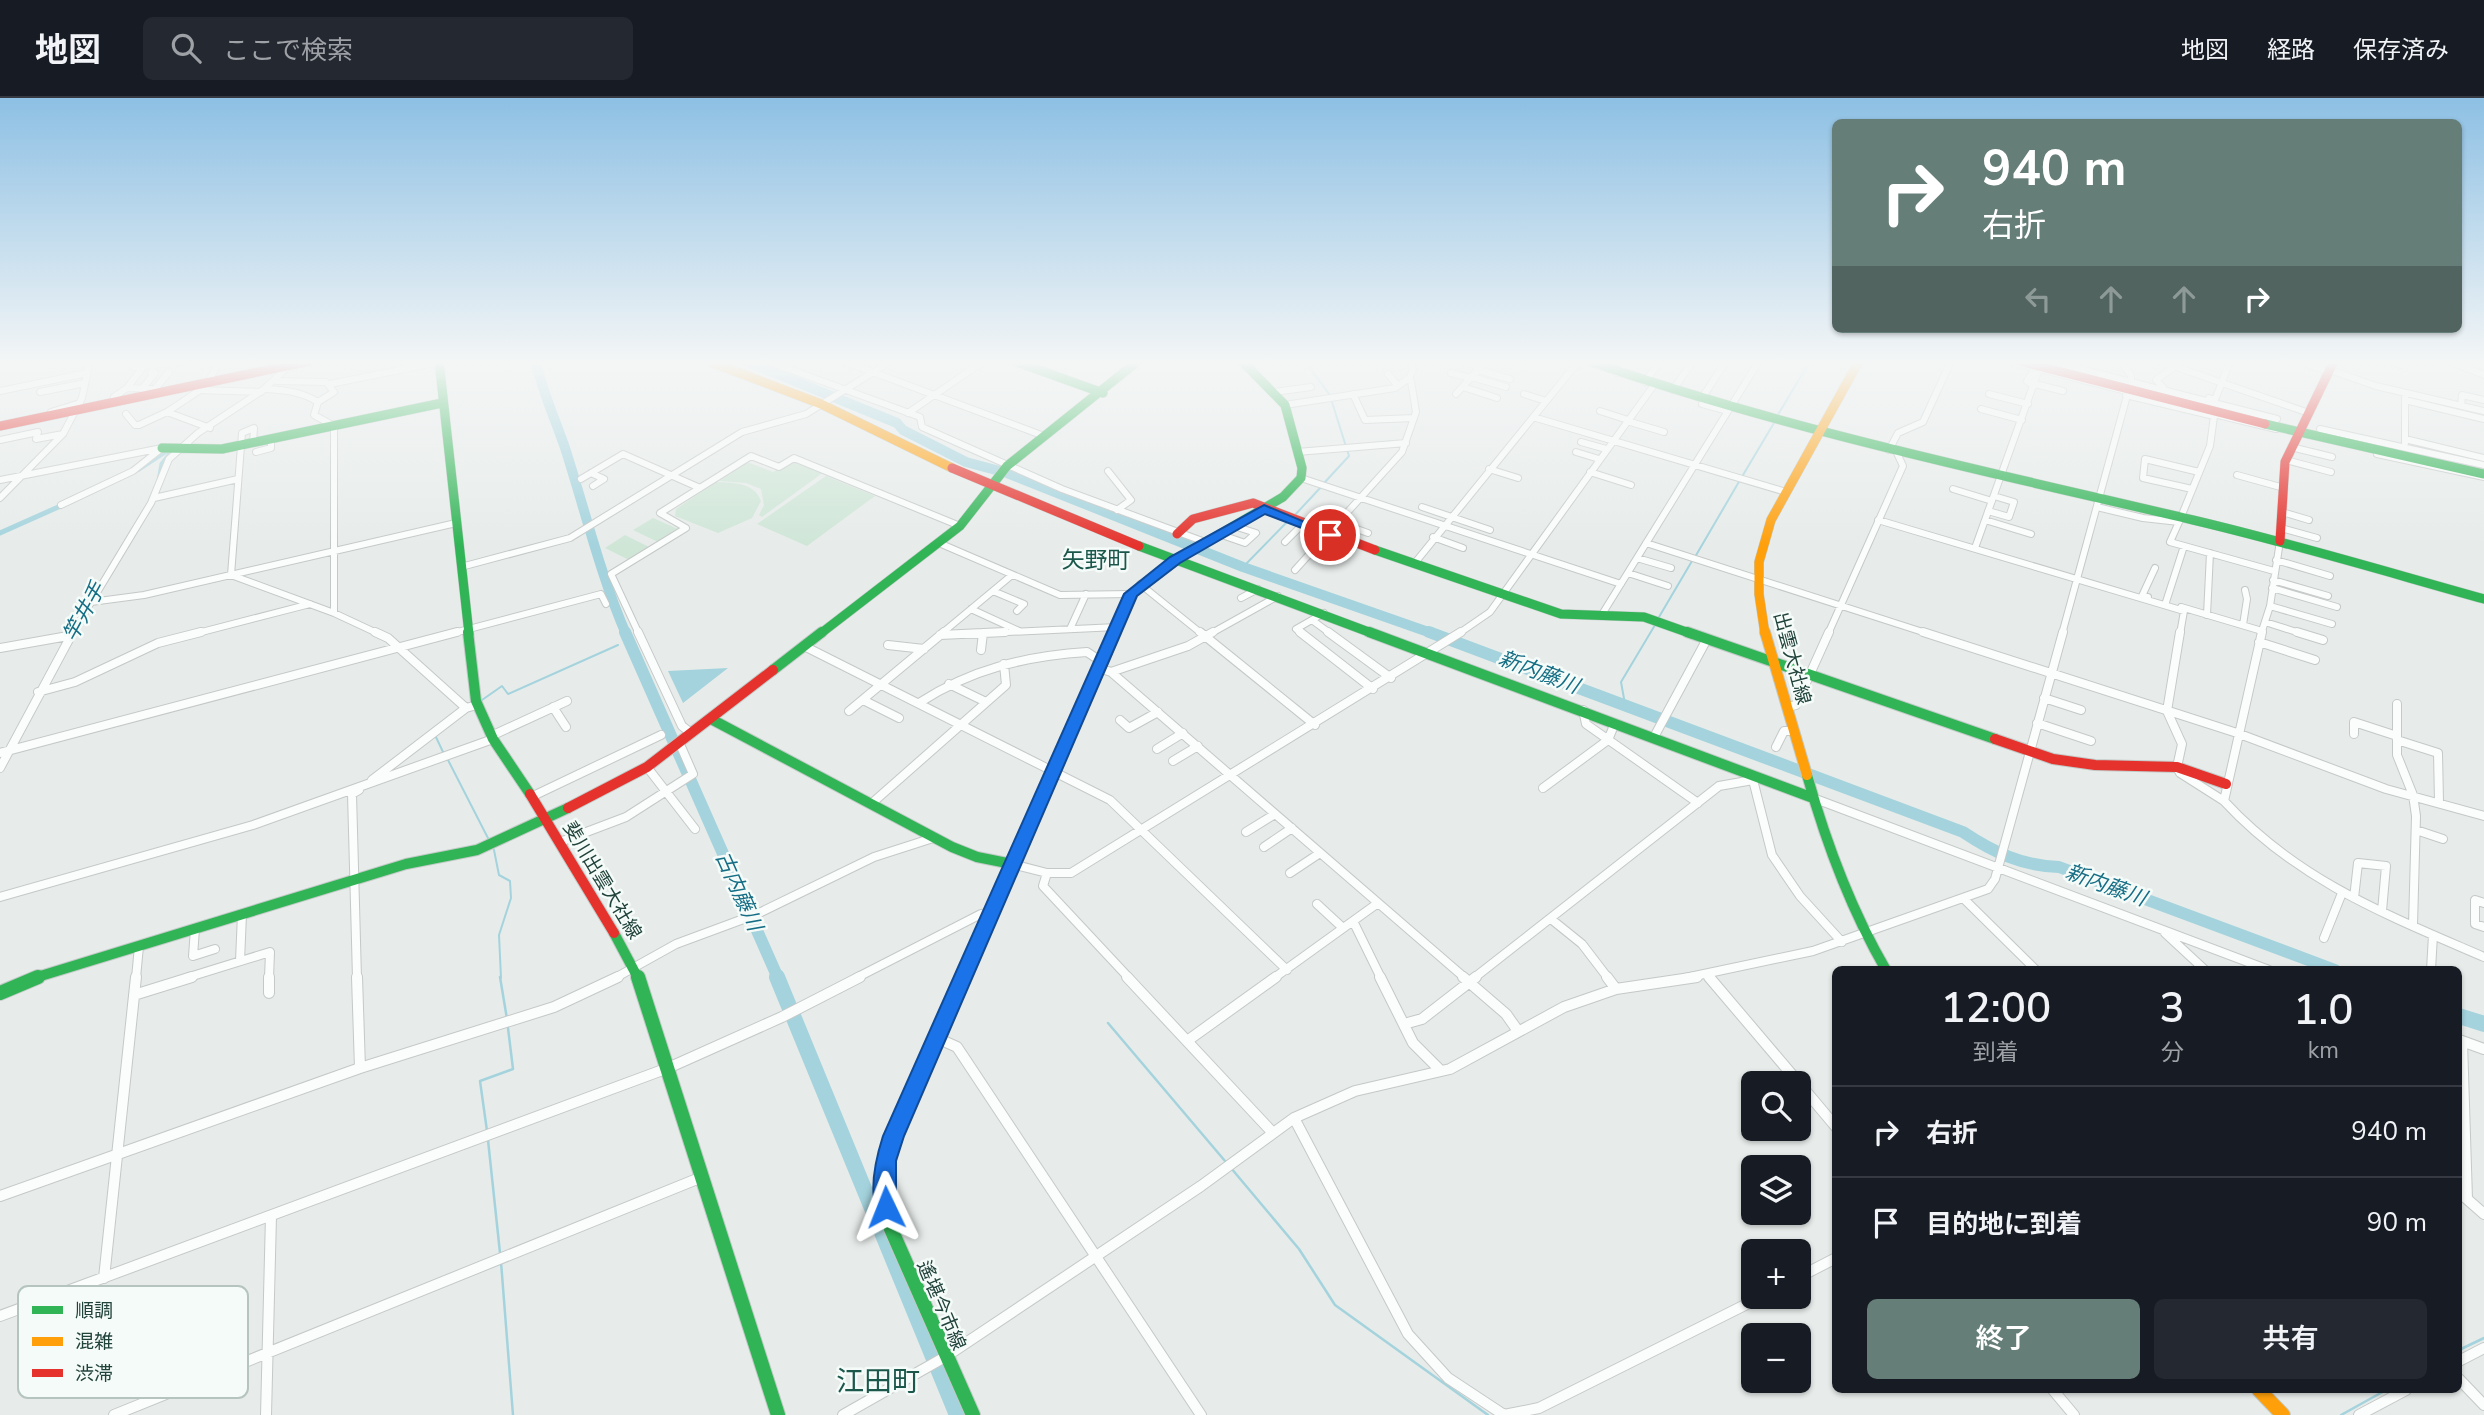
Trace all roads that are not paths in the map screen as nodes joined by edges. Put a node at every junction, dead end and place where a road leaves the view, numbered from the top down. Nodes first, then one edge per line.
1 (70, 422) edge
2 (195, 422) edge
3 (218, 422) edge
4 (328, 422) edge
5 (351, 422) edge
6 (444, 422) edge
7 (776, 422) edge
8 (864, 422) edge
9 (921, 422) edge
10 (1007, 422) edge
11 (1062, 422) edge
12 (1289, 422) edge
13 (1413, 422) edge
14 (1528, 422) edge
15 (1552, 422) edge
16 (1625, 422) edge
17 (1635, 422) edge
18 (1721, 422) edge
19 (1786, 422) edge
20 (1825, 422) edge
21 (1922, 422) edge
22 (2021, 422) edge
23 (2119, 422) edge
24 (2213, 422) edge
25 (2255, 422) edge
26 (2257, 422) edge
27 (2274, 422) edge
28 (2301, 422) edge
29 (2405, 422) edge
30 (334, 426) junction
31 (210, 428) junction
32 (2276, 429) dead end
33 (2320, 429) dead end
34 (2298, 430) junction
35 (1820, 431) junction
36 (1664, 432) dead end
37 (63, 434) junction
38 (1044, 436) junction
39 (2345, 437) junction
40 (2405, 439) junction
41 (0, 440) edge
42 (1612, 440) junction
43 (2324, 441) dead end
44 (1581, 442) dead end
45 (1406, 443) junction
46 (250, 447) junction
47 (2291, 447) junction
48 (162, 449) junction
49 (180, 449) junction
50 (1606, 449) junction
51 (2405, 450) junction
52 (1297, 452) junction
53 (1576, 452) dead end
54 (1893, 452) junction
55 (2373, 452) junction
56 (2332, 457) dead end
57 (2484, 458) edge
58 (1599, 459) junction
59 (2286, 460) junction
60 (1697, 465) junction
61 (1007, 466) junction
62 (2478, 466) edge
63 (1489, 469) junction
64 (1108, 471) dead end
65 (591, 472) junction
66 (1590, 472) junction
67 (2199, 472) junction
68 (2331, 472) dead end
69 (2237, 475) dead end
70 (2484, 475) edge
71 (23, 476) junction
72 (670, 476) junction
73 (1301, 478) junction
74 (1518, 478) dead end
75 (2001, 478) junction
76 (238, 479) junction
77 (581, 479) dead end
78 (0, 480) edge
79 (990, 483) junction
80 (1631, 485) dead end
81 (593, 486) dead end
82 (700, 488) junction
83 (2284, 488) junction
84 (1953, 489) dead end
85 (2192, 489) junction
86 (1786, 492) junction
87 (1964, 492) junction
88 (0, 498) edge
89 (154, 498) junction
90 (1361, 498) junction
91 (1993, 498) junction
92 (1960, 501) dead end
93 (2098, 503) junction
94 (61, 505) dead end
95 (1422, 507) dead end
96 (1264, 509) junction
97 (1117, 510) junction
98 (1988, 512) junction
99 (2282, 512) junction
100 (1450, 517) junction
101 (2180, 519) junction
102 (1878, 520) junction
103 (1985, 520) junction
104 (2309, 520) dead end
105 (456, 523) junction
106 (1340, 523) junction
107 (1302, 525) junction
108 (1443, 525) junction
109 (960, 526) junction
110 (1234, 526) junction
111 (2281, 528) junction
112 (1490, 530) dead end
113 (1368, 533) dead end
114 (1177, 534) junction
115 (1219, 534) junction
116 (2031, 534) dead end
117 (1330, 535) junction
118 (1433, 537) junction
119 (2317, 538) dead end
120 (2280, 541) junction
121 (1285, 542) dead end
122 (939, 543) junction
123 (1204, 543) junction
124 (1646, 543) junction
125 (2183, 545) junction
126 (1463, 548) dead end
127 (1975, 548) junction
128 (335, 551) junction
129 (2210, 553) junction
130 (1530, 555) junction
131 (1637, 558) junction
132 (1177, 559) junction
133 (2276, 560) junction
134 (1414, 564) junction
135 (461, 567) junction
136 (1671, 568) dead end
137 (2155, 568) dead end
138 (1295, 570) dead end
139 (2274, 571) junction
140 (1628, 573) junction
141 (231, 575) junction
142 (1012, 575) junction
143 (2330, 576) dead end
144 (1758, 578) junction
145 (2075, 578) junction
146 (1236, 581) junction
147 (1140, 584) junction
148 (1621, 584) junction
149 (2272, 584) junction
150 (1668, 586) dead end
151 (1226, 587) dead end
152 (1258, 589) junction
153 (2245, 590) dead end
154 (993, 591) junction
155 (1086, 594) junction
156 (1131, 594) junction
157 (1502, 594) junction
158 (1278, 596) junction
159 (2328, 596) dead end
160 (1241, 598) dead end
161 (2144, 598) junction
162 (2484, 599) edge
163 (91, 602) junction
164 (2166, 602) junction
165 (310, 604) junction
166 (606, 604) dead end
167 (1840, 605) junction
168 (2270, 606) junction
169 (2337, 607) dead end
170 (971, 609) junction
171 (1017, 611) dead end
172 (334, 613) junction
173 (1324, 613) junction
174 (1601, 615) junction
175 (2207, 615) junction
176 (1312, 620) junction
177 (2265, 622) junction
178 (2332, 624) dead end
179 (2243, 625) junction
180 (1117, 627) junction
181 (467, 629) junction
182 (1070, 629) junction
183 (2262, 631) junction
184 (1022, 632) junction
185 (983, 633) junction
186 (940, 635) junction
187 (68, 636) junction
188 (1204, 636) junction
189 (1707, 639) junction
190 (2323, 640) dead end
191 (2259, 642) junction
192 (888, 645) dead end
193 (804, 646) junction
194 (400, 647) junction
195 (0, 648) edge
196 (924, 649) junction
197 (981, 650) dead end
198 (1433, 651) junction
199 (2315, 660) dead end
200 (1774, 662) junction
201 (1004, 664) junction
202 (1100, 665) junction
203 (1111, 672) junction
204 (2050, 673) junction
205 (1809, 675) junction
206 (1391, 678) junction
207 (949, 684) junction
208 (881, 685) junction
209 (1373, 689) junction
210 (38, 692) junction
211 (2044, 698) junction
212 (863, 700) junction
213 (568, 701) dead end
214 (985, 702) junction
215 (919, 703) junction
216 (2398, 704) dead end
217 (472, 706) junction
218 (553, 707) junction
219 (1788, 707) junction
220 (1583, 710) junction
221 (2081, 710) dead end
222 (849, 711) dead end
223 (2167, 711) junction
224 (1158, 712) junction
225 (900, 718) dead end
226 (711, 719) junction
227 (1119, 720) dead end
228 (1615, 723) junction
229 (2037, 723) junction
230 (960, 724) junction
231 (1315, 725) junction
232 (566, 727) dead end
233 (1794, 731) junction
234 (691, 733) junction
235 (1183, 733) junction
236 (2237, 733) junction
237 (2354, 734) dead end
238 (661, 735) dead end
239 (492, 737) junction
240 (1654, 737) junction
241 (2397, 738) junction
242 (1608, 740) junction
243 (2091, 741) dead end
244 (679, 742) junction
245 (1198, 746) junction
246 (1776, 747) dead end
247 (1157, 749) dead end
248 (9, 750) junction
249 (2029, 752) junction
250 (0, 753) edge
251 (1174, 761) dead end
252 (647, 767) junction
253 (2177, 767) junction
254 (0, 768) edge
255 (1054, 771) junction
256 (1231, 776) junction
257 (1754, 778) junction
258 (366, 784) junction
259 (2225, 784) junction
260 (1543, 788) dead end
261 (664, 792) junction
262 (1812, 795) junction
263 (2413, 795) junction
264 (531, 797) junction
265 (2224, 802) junction
266 (2439, 802) junction
267 (1698, 803) junction
268 (871, 804) junction
269 (1275, 814) junction
270 (2484, 816) edge
271 (546, 819) junction
272 (1292, 828) junction
273 (695, 829) dead end
274 (1142, 829) junction
275 (2416, 830) junction
276 (1246, 832) dead end
277 (933, 838) junction
278 (2443, 839) dead end
279 (560, 842) junction
280 (1264, 847) dead end
281 (1320, 853) junction
282 (1012, 864) junction
283 (1999, 866) junction
284 (1047, 873) junction
285 (1290, 873) dead end
286 (356, 879) junction
287 (2342, 893) junction
288 (0, 897) edge
289 (2354, 898) junction
290 (1964, 899) junction
291 (1378, 903) junction
292 (2484, 903) edge
293 (1317, 904) dead end
294 (2382, 911) junction
295 (993, 913) junction
296 (242, 914) junction
297 (1551, 919) junction
298 (1353, 921) junction
299 (2413, 925) junction
300 (2484, 927) edge
301 (1343, 928) junction
302 (195, 929) junction
303 (2160, 929) junction
304 (1864, 934) junction
305 (2433, 935) junction
306 (2324, 938) dead end
307 (1842, 942) junction
308 (139, 946) junction
309 (215, 949) dead end
310 (2484, 957) edge
311 (240, 961) junction
312 (1884, 966) edge
313 (2032, 966) edge
314 (2201, 966) edge
315 (2258, 966) edge
316 (2431, 966) edge
317 (635, 968) junction
318 (1287, 970) junction
319 (1708, 975) junction
320 (1469, 982) junction
321 (1616, 989) junction
322 (0, 993) edge
323 (269, 993) dead end
324 (134, 995) junction
325 (1404, 1024) junction
326 (1518, 1031) junction
327 (937, 1038) junction
328 (1187, 1041) junction
329 (2462, 1042) edge
330 (2484, 1049) edge
331 (360, 1068) junction
332 (668, 1068) junction
333 (1441, 1071) junction
334 (1789, 1071) edge
335 (1811, 1098) edge
336 (1294, 1118) junction
337 (1832, 1123) edge
338 (1273, 1133) junction
339 (2462, 1144) edge
340 (119, 1153) junction
341 (702, 1177) junction
342 (2463, 1195) edge
343 (0, 1196) edge
344 (2484, 1214) edge
345 (271, 1216) junction
346 (1097, 1255) junction
347 (1832, 1260) edge
348 (1811, 1271) edge
349 (104, 1278) junction
350 (82, 1286) edge
351 (1741, 1307) edge
352 (18, 1309) edge
353 (0, 1316) edge
354 (2484, 1348) edge
355 (267, 1351) junction
356 (945, 1357) junction
357 (248, 1359) edge
358 (2462, 1359) edge
359 (2462, 1382) edge
360 (2056, 1393) edge
361 (2262, 1393) edge
362 (2400, 1393) edge
363 (155, 1398) edge
364 (2484, 1405) edge
365 (114, 1415) edge
366 (266, 1415) edge
367 (778, 1415) edge
368 (843, 1415) edge
369 (973, 1415) edge
370 (1201, 1415) edge
371 (1504, 1415) edge
372 (2074, 1415) edge
373 (2283, 1415) edge
374 (2359, 1415) edge

1 - 37 street
2 - 31 street
3 - 31 street
4 - 30 street
5 - 30 main road
6 - 105 main road, 斐川出雲大社線
7 - 72 street
8 - 79 main road
9 - 61 street
10 - 38 street
11 - 38 main road
12 - 52 main road
13 - 45 street
14 - 63 street
15 - 42 street
16 - 42 street
17 - 36 street
18 - 60 street
19 - 35 main road
20 - 35 main road, 出雲大社線
21 - 54 street
22 - 75 street
23 - 93 street
24 - 67 street
25 - 32 street
26 - 34 main road
27 - 34 main road
28 - 34 main road
29 - 40 street
30 - 46 main road
30 - 128 street
31 - 49 street
33 - 39 street
34 - 39 main road
34 - 47 main road
34 - 55 main road
35 - 54 main road
35 - 86 main road, 出雲大社線
37 - 41 street
37 - 71 street
38 - 61 main road
39 - 51 street
39 - 62 main road
40 - 51 street
40 - 57 street
42 - 50 street
42 - 60 street
43 - 55 street
44 - 50 street
45 - 52 street
45 - 90 street
46 - 49 main road
46 - 76 street
47 - 56 street
47 - 59 main road
48 - 49 main road
48 - 71 street
48 - 94 street
49 - 89 street
50 - 58 street
51 - 62 street
52 - 73 main road
53 - 58 street
54 - 75 main road
54 - 102 street
55 - 70 main road
58 - 66 street
59 - 68 street
59 - 83 main road
60 - 86 street
60 - 124 street
61 - 79 main road
61 - 97 street
63 - 74 street
63 - 100 street
64 - 97 street
65 - 72 street
65 - 77 street
65 - 81 street
66 - 80 street
66 - 130 street
67 - 85 street
67 - 85 street
69 - 83 street
71 - 78 street
71 - 88 street
72 - 82 street
72 - 135 street
73 - 90 street
73 - 96 main road, 遙堪今市線
75 - 91 street
75 - 93 main road
76 - 89 street
76 - 141 street
79 - 109 main road
79 - 132 main road
82 - 109 street
82 - 234 street
83 - 99 main road
84 - 87 street
85 - 101 street
86 - 144 main road, 出雲大社線
87 - 91 street
87 - 92 street
89 - 163 street
90 - 106 street
90 - 108 street
91 - 98 street
91 - 98 street
93 - 101 main road
93 - 145 street
95 - 100 street
96 - 107 main road
96 - 110 main road, 遙堪今市線
96 - 114 main road
97 - 114 street
98 - 103 street
99 - 104 street
99 - 111 main road
100 - 108 street
100 - 112 street
101 - 120 main road
101 - 125 street
102 - 127 street
102 - 167 street
103 - 116 street
103 - 127 street
105 - 128 street
105 - 135 main road, 斐川出雲大社線
106 - 113 street
106 - 117 street
107 - 117 main road
107 - 121 street
108 - 118 street
108 - 130 street
109 - 122 main road
110 - 115 main road, 遙堪今市線
110 - 115 street
111 - 119 street
111 - 120 main road
114 - 123 street
115 - 123 main road, 遙堪今市線
117 - 134 main road
117 - 138 street
118 - 126 street
118 - 134 street
120 - 133 street
120 - 162 main road
122 - 142 street
122 - 193 main road
123 - 132 main road, 遙堪今市線
124 - 131 street
124 - 144 street
125 - 129 street
125 - 164 street
127 - 145 street
128 - 141 street
128 - 172 street
129 - 139 street
129 - 175 street
130 - 148 street
130 - 157 street
131 - 136 street
131 - 140 street
132 - 146 main road
132 - 147 main road, 遙堪今市線
133 - 139 street
133 - 143 street
134 - 157 main road
135 - 181 main road, 斐川出雲大社線
137 - 161 street
139 - 149 street
140 - 148 street
140 - 150 street
141 - 163 street
141 - 165 street
142 - 154 street
142 - 155 street
144 - 167 street
144 - 200 main road, 出雲大社線
145 - 161 street
145 - 204 street
146 - 151 street
146 - 152 main road
147 - 156 main road, 遙堪今市線
147 - 188 street
148 - 174 street
149 - 159 street
149 - 168 street
149 - 169 street
152 - 158 main road
152 - 160 street
153 - 179 street
154 - 170 street
154 - 171 street
155 - 156 street
155 - 182 street
156 - 180 main road, 遙堪今市線
157 - 174 main road
157 - 198 street
158 - 173 main road
158 - 188 street
161 - 164 street
161 - 223 street
163 - 187 street
164 - 175 street
165 - 172 street
165 - 210 street
166 - 181 street
167 - 204 street
167 - 205 street
168 - 177 street
168 - 178 street
170 - 184 street
170 - 186 street
172 - 194 street
173 - 176 street
173 - 198 main road
174 - 189 main road
175 - 179 street
176 - 206 street
176 - 209 street
177 - 183 street
177 - 190 street
179 - 183 street
180 - 182 street
180 - 202 main road, 遙堪今市線
181 - 194 street
181 - 217 main road, 斐川出雲大社線
182 - 184 street
183 - 191 street
184 - 185 street
185 - 186 street
185 - 197 street
186 - 196 street
187 - 195 street
187 - 210 street
188 - 203 street
188 - 231 street
189 - 200 main road
189 - 240 street
191 - 199 street
191 - 236 street
192 - 196 street
193 - 208 street
193 - 226 main road
194 - 217 street
194 - 248 street
196 - 208 street
198 - 206 street
198 - 220 main road
200 - 205 main road
200 - 219 main road, 出雲大社線
201 - 202 street
201 - 207 street
201 - 214 street
202 - 203 street
202 - 255 main road, 遙堪今市線
203 - 224 street
204 - 211 street
204 - 223 street
205 - 219 street
205 - 249 main road
206 - 209 street
207 - 214 street
207 - 215 street
208 - 212 street
208 - 215 street
209 - 231 street
210 - 248 street
211 - 221 street
211 - 229 street
212 - 222 street
212 - 225 street
213 - 218 street
214 - 230 street
215 - 230 street
216 - 241 street
217 - 239 main road, 斐川出雲大社線
217 - 258 street
218 - 232 street
218 - 239 street
219 - 233 main road, 出雲大社線
220 - 228 main road
220 - 242 street
223 - 236 street
223 - 253 street
224 - 227 street
224 - 235 street
226 - 234 main road
226 - 268 main road
228 - 240 main road
228 - 242 street
229 - 243 street
229 - 249 street
230 - 255 street
230 - 268 street
231 - 256 street
233 - 246 street
233 - 262 main road, 出雲大社線
234 - 244 main road
235 - 245 street
235 - 247 street
236 - 259 street
236 - 263 street
237 - 241 street
238 - 264 street
239 - 258 street
239 - 264 main road, 斐川出雲大社線
240 - 257 main road
241 - 263 street
241 - 266 street
242 - 260 street
242 - 267 street
244 - 252 main road
244 - 261 street
245 - 251 street
245 - 256 street
248 - 250 street
248 - 254 street
249 - 253 main road
249 - 283 street
252 - 261 street
252 - 271 main road
253 - 259 main road
253 - 265 street
255 - 274 street
255 - 282 main road, 遙堪今市線
256 - 269 street
256 - 274 street
257 - 262 main road
257 - 267 street
257 - 307 street
258 - 286 street
258 - 288 street
259 - 265 street
261 - 273 street
261 - 279 street
262 - 283 street
262 - 304 main road, 出雲大社線
263 - 266 street
263 - 275 street
264 - 271 main road, 斐川出雲大社線
265 - 287 street
266 - 270 street
267 - 297 street
268 - 277 main road
269 - 272 street
269 - 276 street
271 - 279 main road, 斐川出雲大社線
271 - 286 main road
272 - 280 street
272 - 281 street
274 - 284 street
274 - 318 street
275 - 278 street
275 - 299 street
277 - 282 main road
277 - 317 street
279 - 317 main road, 斐川出雲大社線
281 - 285 street
281 - 291 street
282 - 284 street
282 - 295 main road, 遙堪今市線
283 - 290 street
283 - 303 street
284 - 328 street
286 - 296 main road
286 - 331 street
287 - 289 street
287 - 306 street
289 - 294 street
289 - 294 street
290 - 304 street
290 - 313 street
291 - 298 street
291 - 320 street
292 - 300 street
293 - 301 street
294 - 299 street
295 - 327 main road, 遙堪今市線
295 - 332 street
296 - 302 main road
296 - 311 street
297 - 320 street
297 - 321 street
298 - 301 street
298 - 325 street
299 - 305 street
301 - 318 street
302 - 308 main road
302 - 309 street
303 - 314 street
303 - 315 street
304 - 307 street
304 - 312 main road, 出雲大社線
305 - 310 street
305 - 316 street
307 - 319 street
308 - 322 main road
308 - 324 street
311 - 323 street
311 - 324 street
317 - 331 street
317 - 332 main road, 斐川出雲大社線
318 - 328 street
319 - 321 street
319 - 334 street
320 - 325 street
320 - 326 street
321 - 326 street
324 - 340 street
325 - 333 street
326 - 333 street
327 - 346 street
327 - 356 main road, 遙堪今市線
328 - 338 street
329 - 330 street
331 - 340 street
332 - 341 main road, 斐川出雲大社線
332 - 345 street
333 - 336 street
335 - 337 street
336 - 338 street
336 - 371 street
338 - 346 street
339 - 342 street
340 - 343 street
340 - 349 street
341 - 355 street
341 - 367 main road, 斐川出雲大社線
342 - 344 street
345 - 349 street
345 - 355 street
346 - 356 street
346 - 370 street
347 - 348 street
349 - 350 street
351 - 371 street
352 - 353 street
354 - 358 street
355 - 357 street
355 - 366 street
356 - 368 street
356 - 369 main road, 遙堪今市線
359 - 364 street
360 - 372 street
361 - 373 main road
362 - 374 street
363 - 365 street

